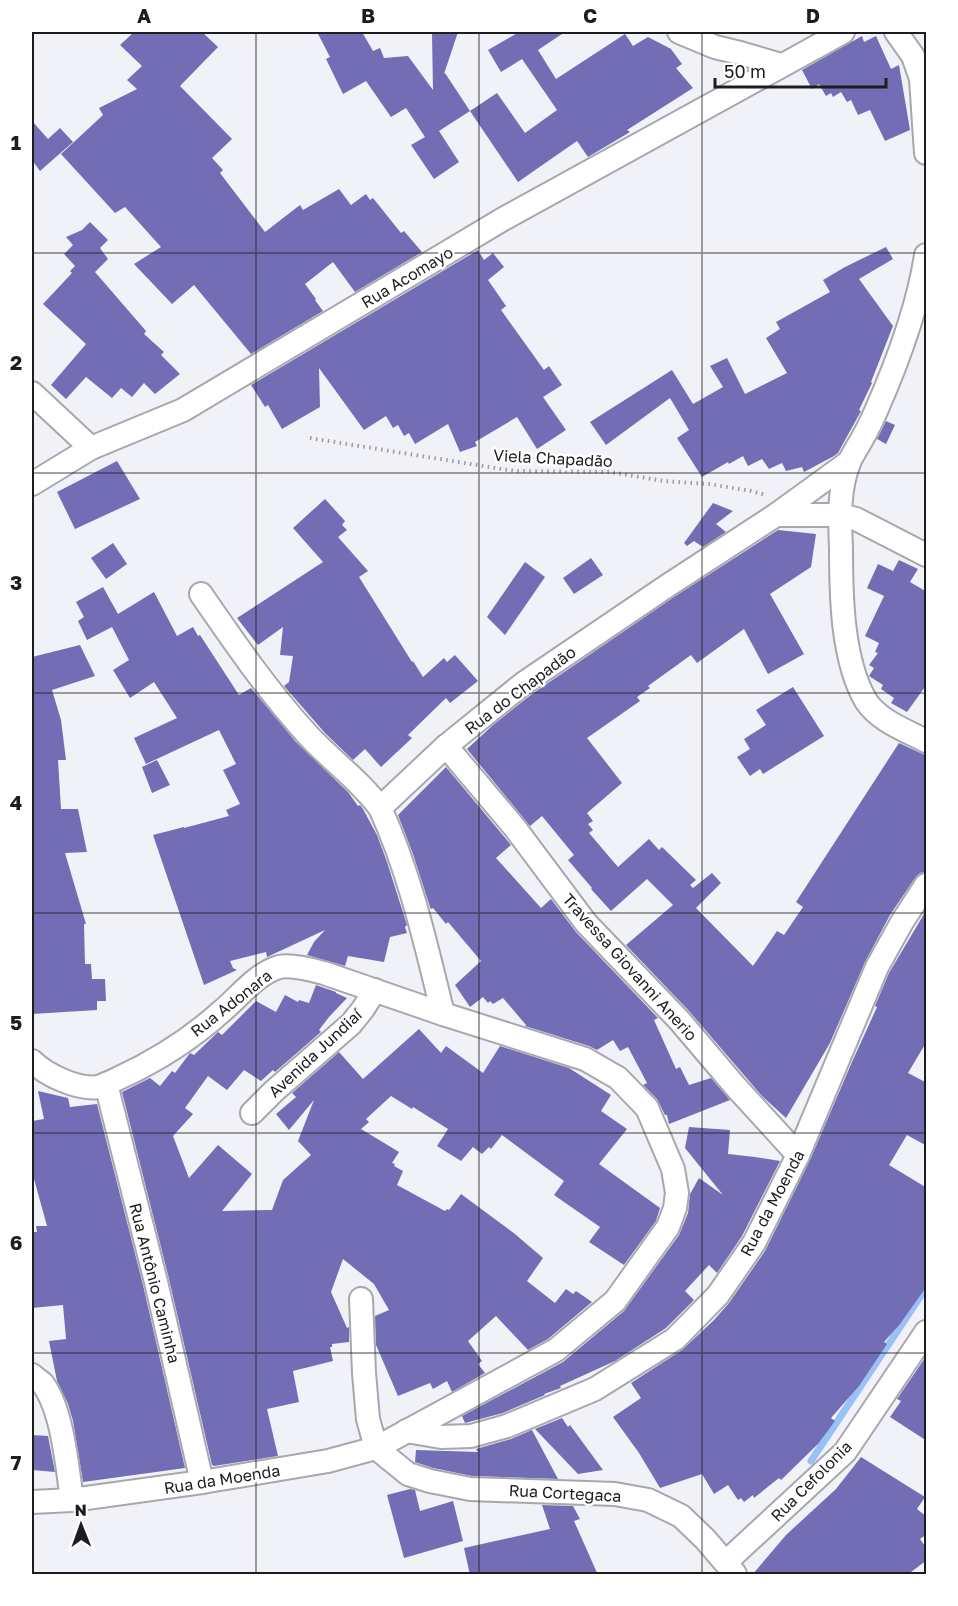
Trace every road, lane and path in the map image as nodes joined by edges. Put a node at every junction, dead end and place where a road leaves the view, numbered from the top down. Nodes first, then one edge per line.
1 (679, 32) edge
2 (843, 32) edge
3 (896, 32) edge
4 (781, 65) junction
5 (927, 153) edge
6 (927, 255) edge
7 (32, 393) edge
8 (310, 438) dead end
9 (91, 448) junction
10 (849, 462) junction
11 (32, 484) edge
12 (785, 509) junction
13 (840, 515) junction
14 (927, 555) edge
15 (201, 594) dead end
16 (927, 741) edge
17 (446, 746) junction
18 (380, 808) junction
19 (927, 885) edge
20 (375, 990) junction
21 (443, 1014) junction
22 (32, 1061) edge
23 (106, 1084) junction
24 (252, 1113) dead end
25 (798, 1155) junction
26 (361, 1299) dead end
27 (927, 1332) edge
28 (32, 1375) edge
29 (406, 1431) junction
30 (376, 1448) junction
31 (202, 1482) junction
32 (72, 1500) junction
33 (32, 1502) edge
34 (731, 1568) edge

1 - 4 street
2 - 4 street, Rua Acomayo
3 - 5 street
4 - 9 street, Rua Acomayo
6 - 10 street
7 - 9 street
8 - 12 path, Viela Chapadão
9 - 11 street, Rua Acomayo
10 - 12 street, Rua do Chapadão
10 - 13 street
12 - 13 street
12 - 17 street, Rua do Chapadão
13 - 14 street
13 - 16 street
15 - 18 street
17 - 18 street, Rua do Chapadão
17 - 25 street, Travessa Giovanni Anerio
18 - 21 street
19 - 25 street, Rua da Moenda
20 - 21 street, Rua Adonara
20 - 23 street, Rua Adonara
20 - 24 street, Avenida Jundiaí
21 - 29 street, Rua da Moenda
22 - 23 street, Rua Adonara
23 - 31 street, Rua Antônio Caminha
25 - 29 street, Rua da Moenda
26 - 30 street
27 - 34 street, Rua Cefolonia
28 - 32 street
29 - 30 street, Rua da Moenda
30 - 31 street, Rua da Moenda
30 - 34 street, Rua Cortegaca
31 - 32 street, Rua da Moenda
32 - 33 street, Rua da Moenda

